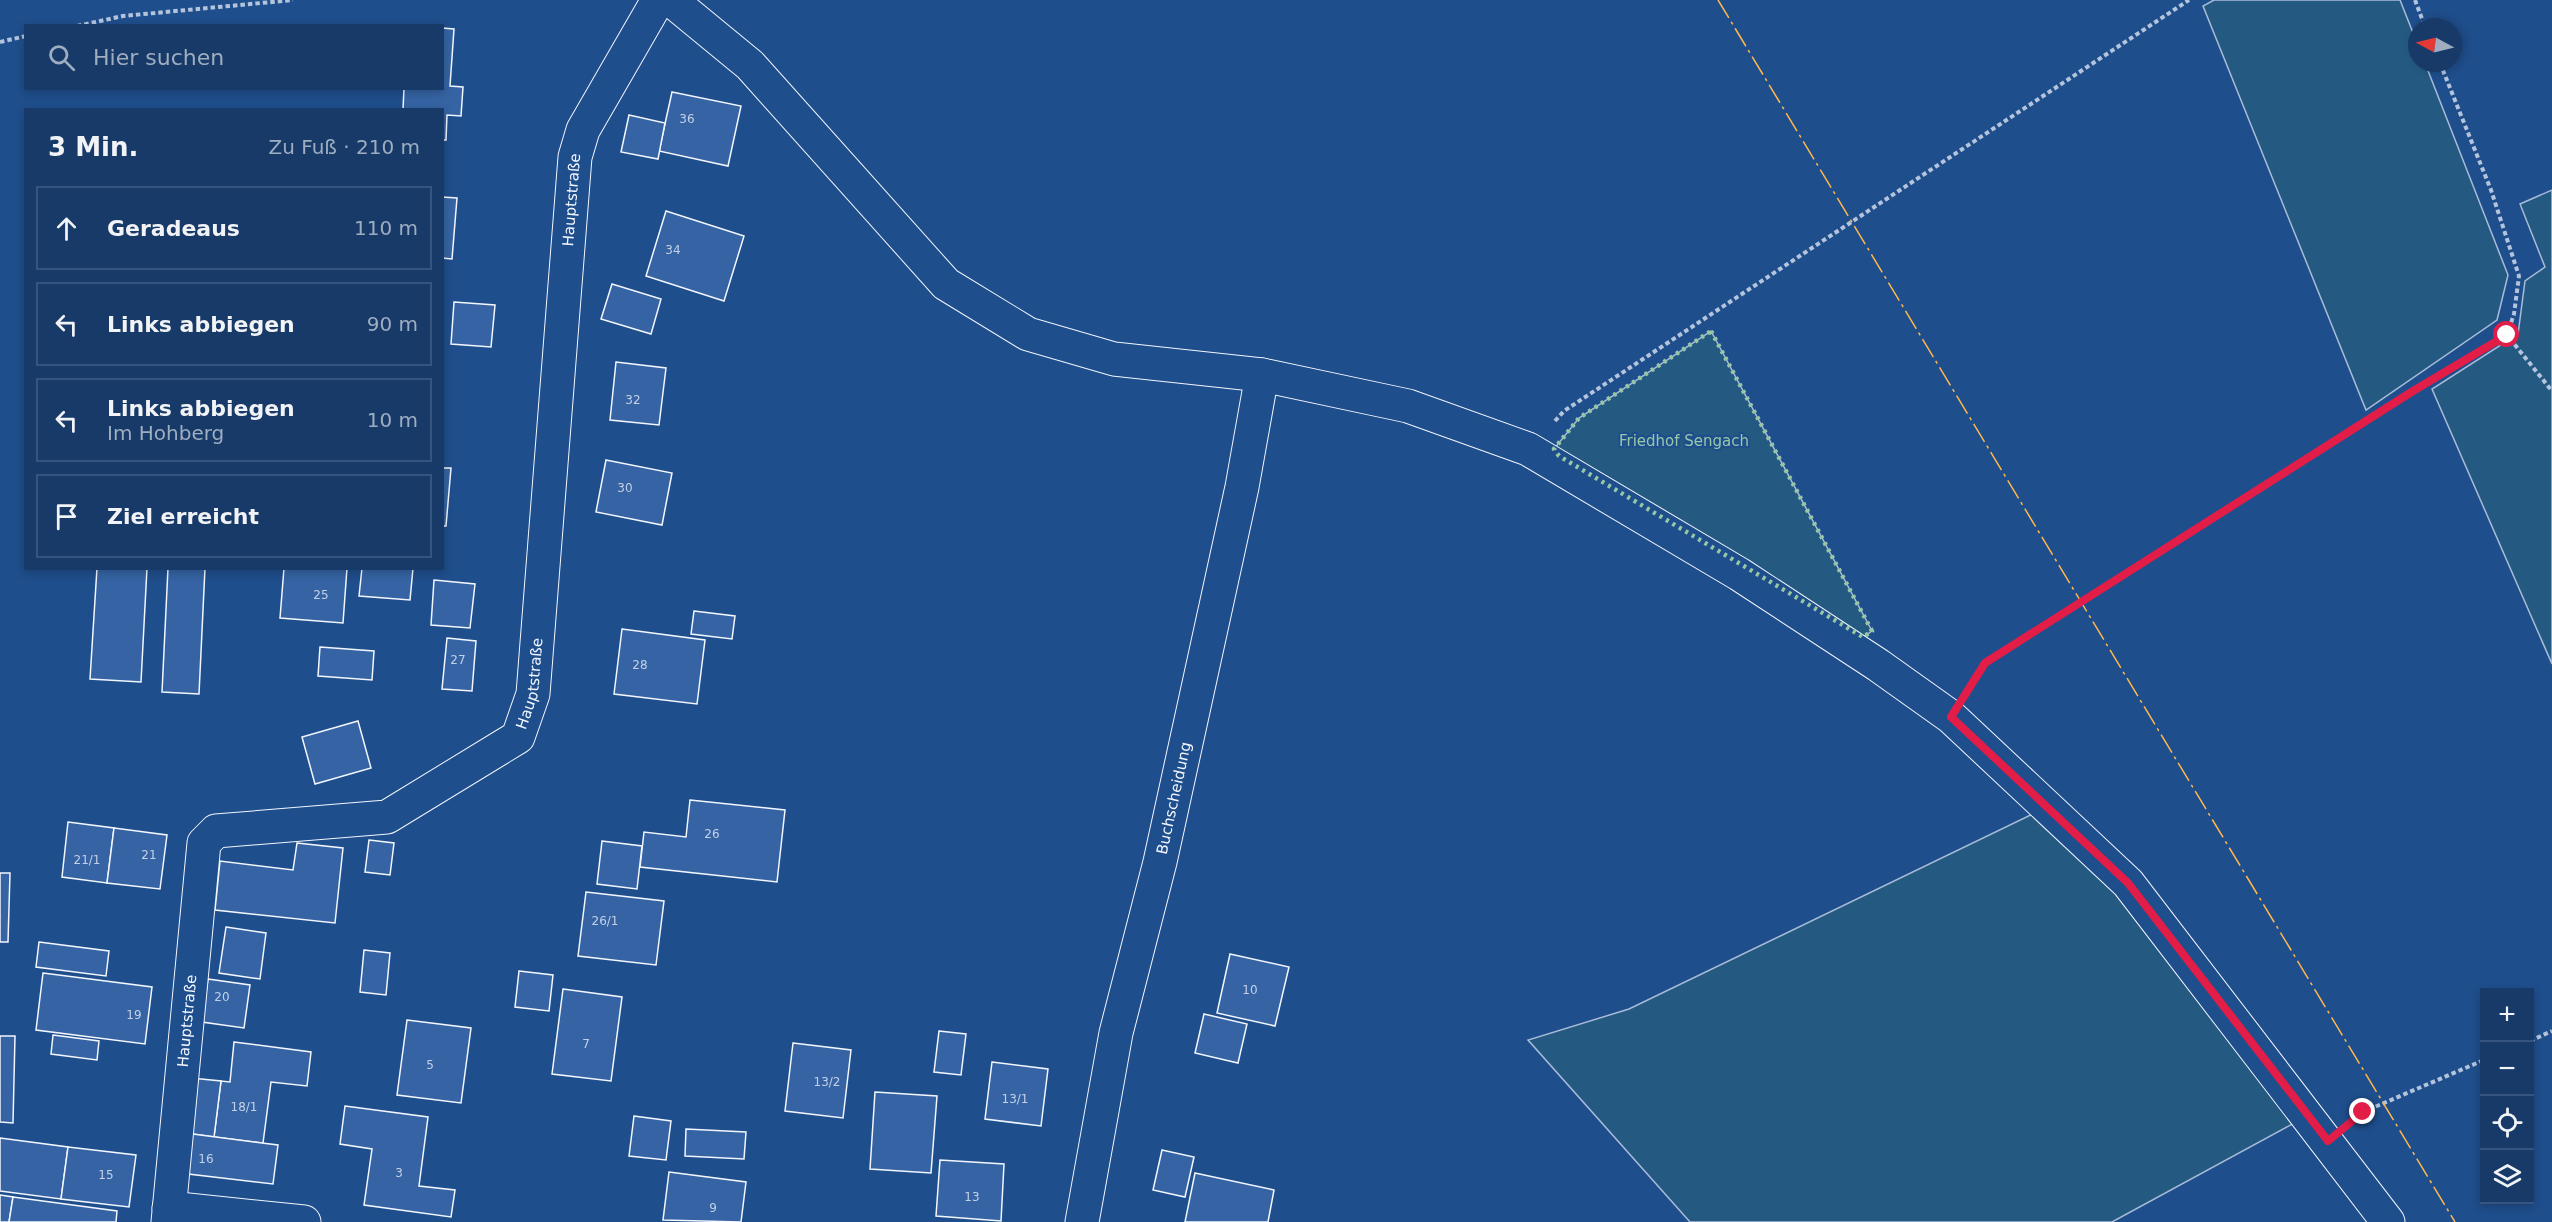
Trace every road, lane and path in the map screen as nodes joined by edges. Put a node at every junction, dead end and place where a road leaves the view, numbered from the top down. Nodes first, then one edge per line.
1 (293, 0) edge
2 (658, 0) edge
3 (671, 0) edge
4 (2189, 0) edge
5 (2415, 0) edge
6 (2422, 18) edge
7 (86, 24) edge
8 (24, 36) edge
9 (0, 42) edge
10 (2444, 72) edge
11 (2507, 335) junction
12 (1262, 375) junction
13 (2552, 391) edge
14 (1528, 449) junction
15 (1951, 717) junction
16 (2552, 1031) edge
17 (2534, 1039) edge
18 (2480, 1062) edge
19 (2328, 1141) junction
20 (168, 1215) edge
21 (304, 1222) edge
22 (1082, 1222) edge
23 (2388, 1222) edge

1 - 7 path
2 - 20 street, Hauptstraße
3 - 12 street
4 - 14 path
5 - 6 path
8 - 9 path
10 - 11 path
11 - 13 path
11 - 15 path
12 - 14 street
12 - 22 street, Buchscheidung
14 - 15 street
15 - 19 street
16 - 17 path
18 - 19 path
19 - 23 street
20 - 21 street

